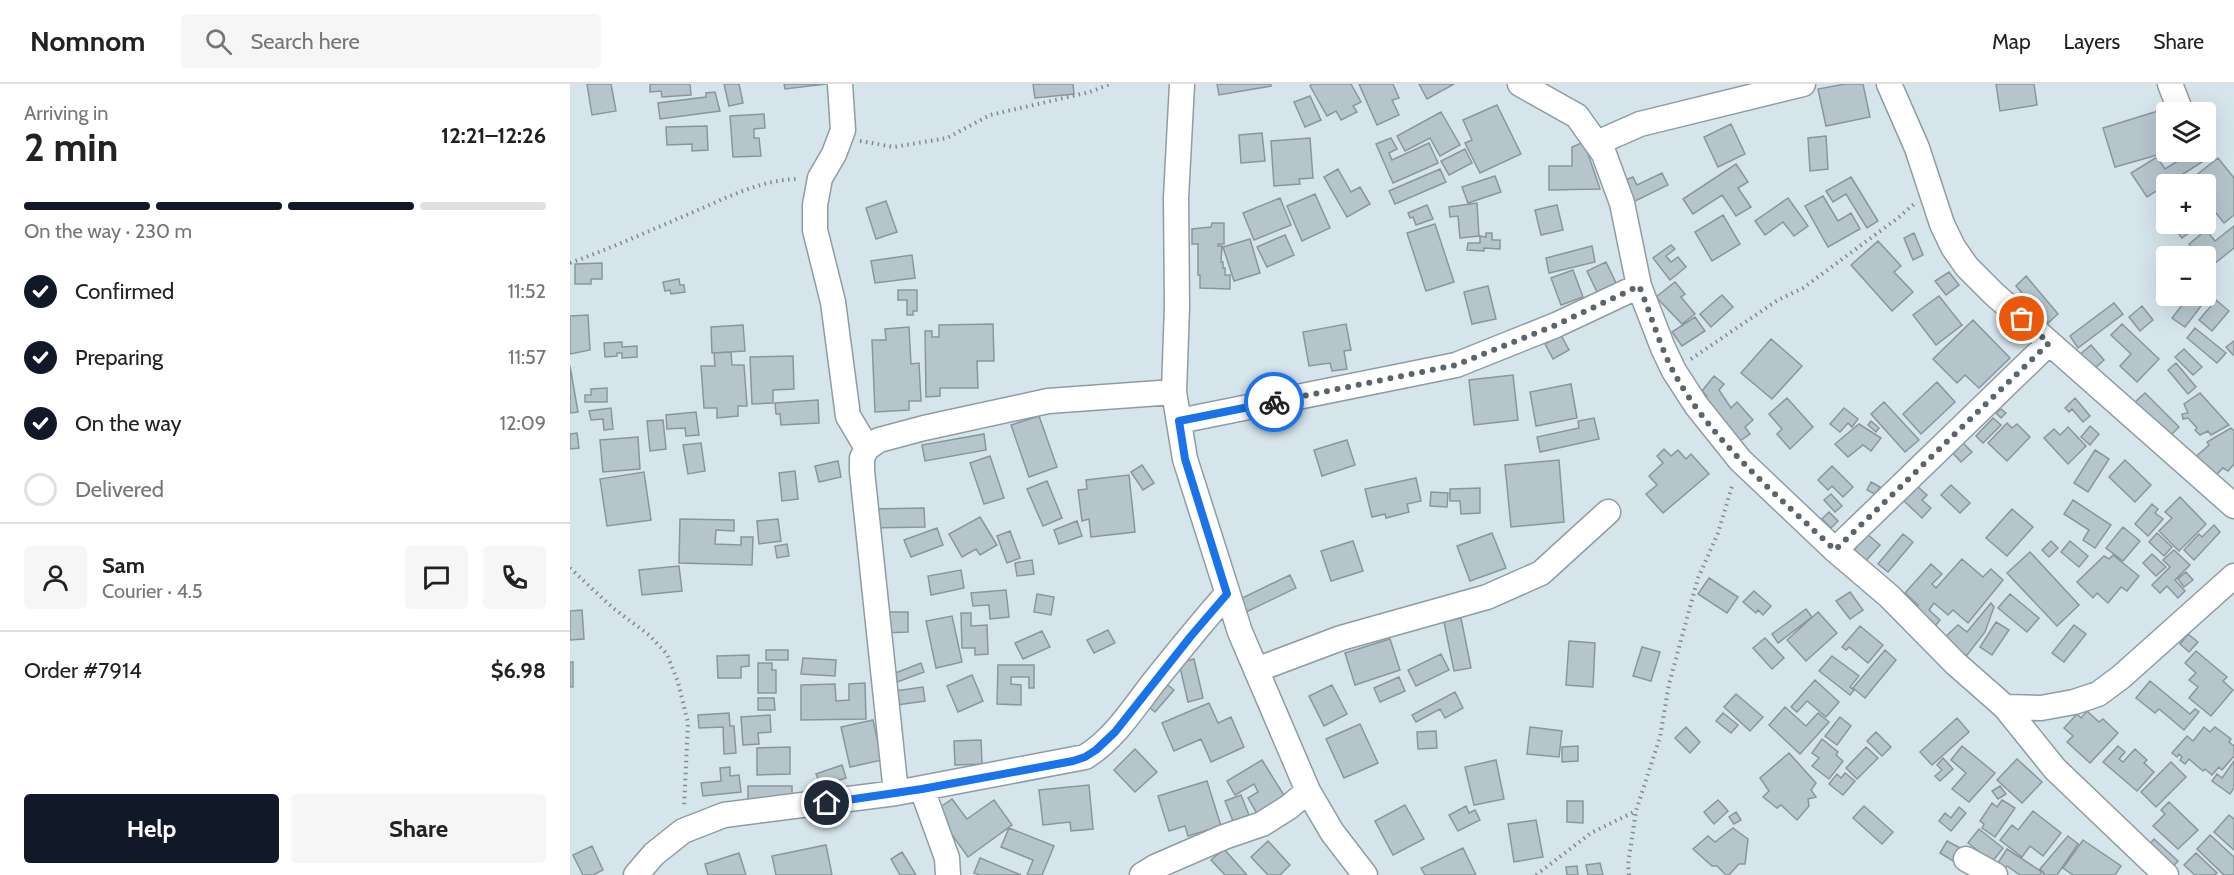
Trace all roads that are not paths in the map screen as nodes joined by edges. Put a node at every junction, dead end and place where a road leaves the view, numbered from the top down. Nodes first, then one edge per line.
1 (840, 84) edge
2 (1182, 84) edge
3 (1521, 84) edge
4 (1803, 84) edge
5 (2170, 84) edge
6 (1897, 86) edge
7 (2177, 102) edge
8 (1597, 143) junction
9 (1639, 286) junction
10 (2049, 343) junction
11 (1174, 392) junction
12 (1179, 421) junction
13 (867, 448) junction
14 (2234, 506) edge
15 (1608, 512) dead end
16 (1835, 550) junction
17 (2234, 576) edge
18 (1227, 594) junction
19 (1256, 670) junction
20 (2005, 707) junction
21 (922, 789) junction
22 (1308, 791) junction
23 (896, 793) junction
24 (1966, 859) dead end
25 (2154, 871) edge
26 (636, 875) edge
27 (948, 875) edge
28 (1142, 875) edge
29 (1365, 875) edge
30 (1995, 875) edge

1 - 13 street
2 - 11 street
3 - 8 street
4 - 8 street
5 - 7 street
6 - 10 street
8 - 9 street
9 - 12 street
9 - 16 street
10 - 14 street
10 - 16 street
11 - 12 street
11 - 13 street
12 - 18 street
13 - 23 street
15 - 19 street
16 - 20 street
17 - 20 street
18 - 19 street
18 - 21 street
19 - 22 street
20 - 25 street
21 - 23 street
21 - 27 street
22 - 28 street
22 - 29 street
23 - 26 street
24 - 30 street

